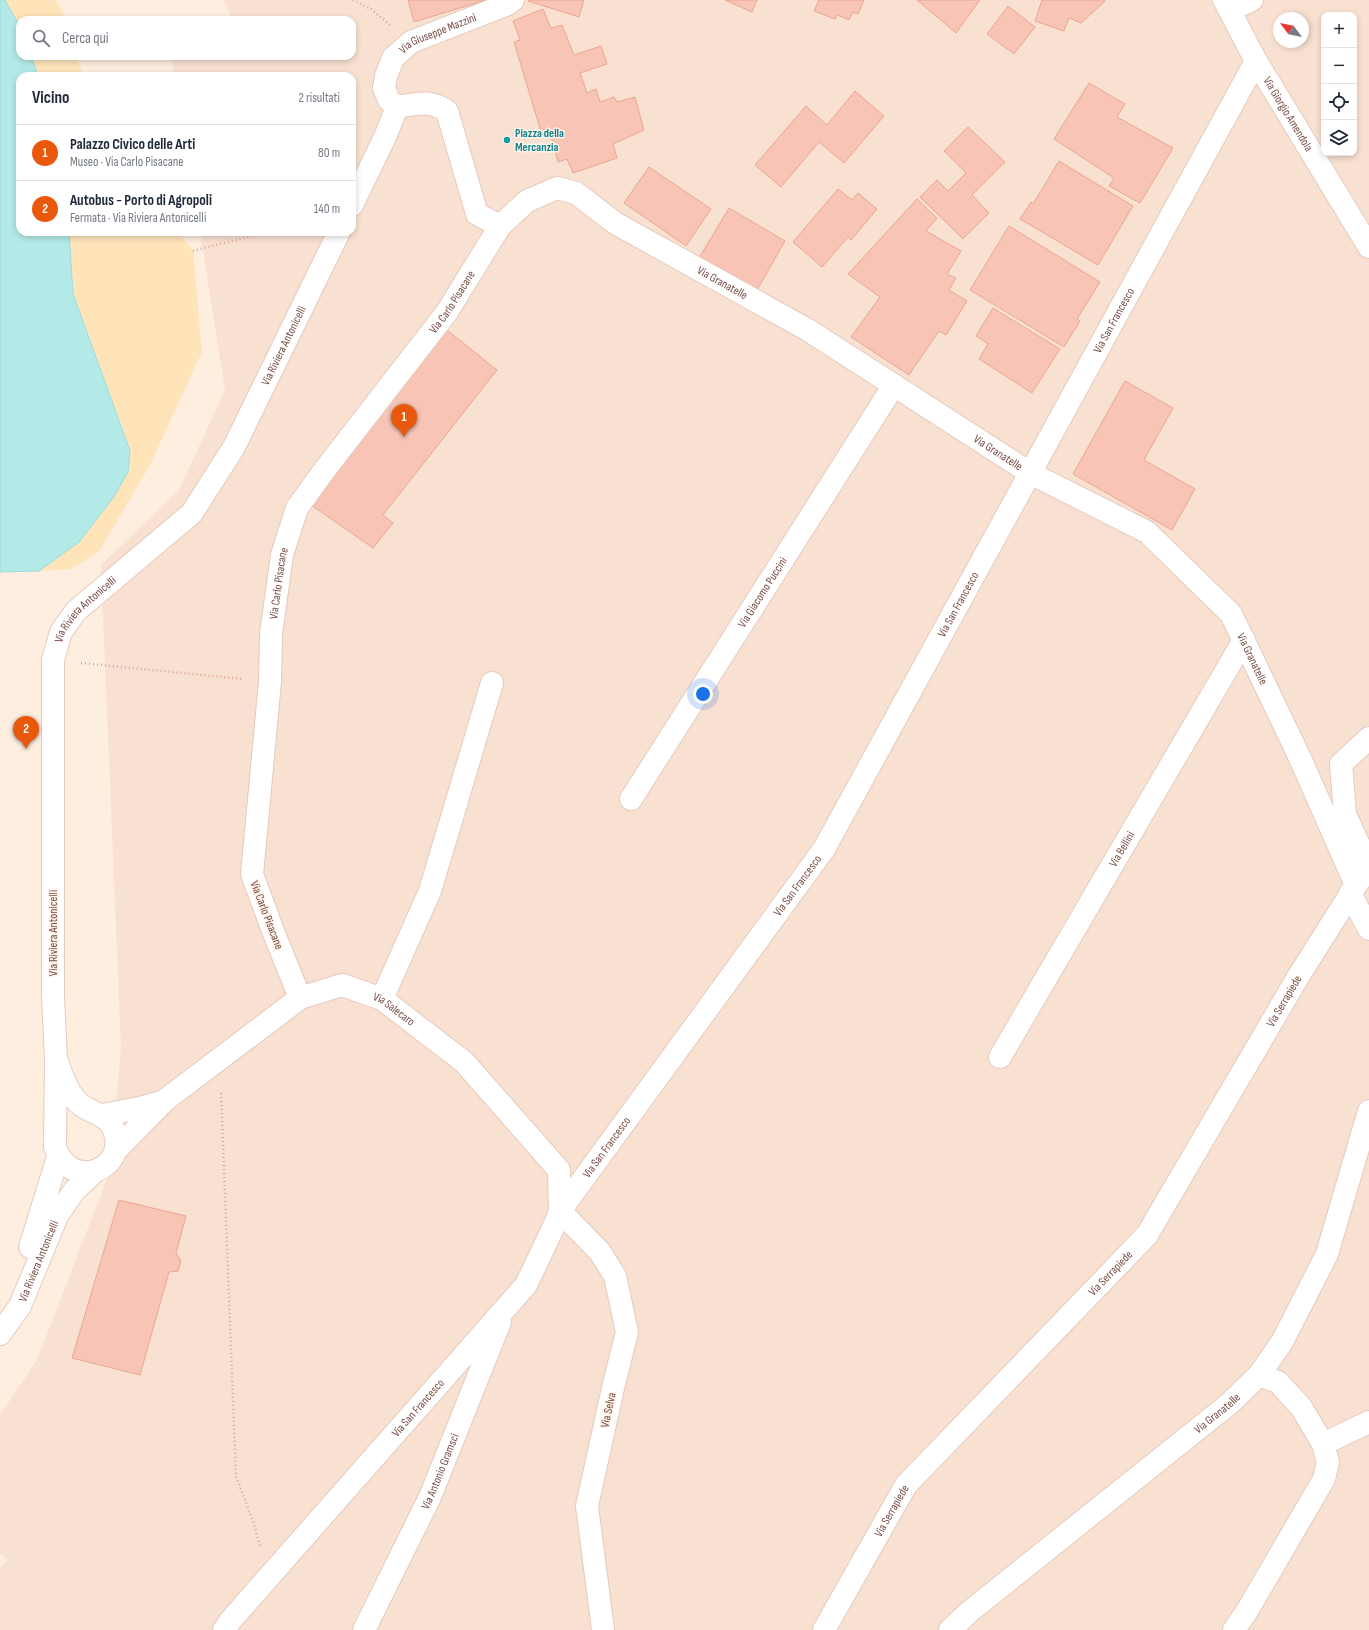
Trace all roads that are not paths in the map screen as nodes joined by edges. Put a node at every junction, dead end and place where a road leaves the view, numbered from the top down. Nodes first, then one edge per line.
1 (513, 0) edge
2 (1252, 0) edge
3 (1227, 5) edge
4 (1256, 61) junction
5 (397, 107) junction
6 (356, 197) edge
7 (500, 226) junction
8 (337, 236) edge
9 (1369, 248) edge
10 (894, 385) junction
11 (1030, 473) junction
12 (1244, 640) junction
13 (492, 683) dead end
14 (1369, 738) edge
15 (631, 798) dead end
16 (1361, 878) edge
17 (1369, 929) edge
18 (300, 998) junction
19 (382, 999) junction
20 (1000, 1057) dead end
21 (56, 1059) junction
22 (164, 1101) junction
23 (1369, 1111) edge
24 (97, 1113) junction
25 (56, 1146) junction
26 (116, 1150) junction
27 (94, 1172) junction
28 (560, 1211) junction
29 (506, 1307) junction
30 (0, 1333) edge
31 (1259, 1375) junction
32 (1369, 1422) edge
33 (1323, 1444) junction
34 (224, 1630) edge
35 (364, 1630) edge
36 (603, 1630) edge
37 (824, 1630) edge
38 (950, 1630) edge
39 (1234, 1630) edge

1 - 5 street, Via Giuseppe Mazzini
2 - 3 street
3 - 4 street, Via Giorgio Amendola
4 - 9 street, Via Giorgio Amendola
4 - 11 street, Via San Francesco
5 - 6 street
5 - 7 street
7 - 10 street, Via Granatelle
7 - 18 street, Via Carlo Pisacane
8 - 21 street, Via Riviera Antonicelli
10 - 11 street, Via Granatelle
10 - 15 street, Via Giacomo Puccini
11 - 12 street, Via Granatelle
11 - 28 street, Via San Francesco
12 - 16 street, Via Granatelle
12 - 20 street, Via Bellini
13 - 19 street
14 - 16 street
16 - 17 street, Via Granatelle
16 - 37 street, Via Serrapiede
18 - 19 street, Via Salecaro
18 - 22 street, Via Salecaro
19 - 28 street, Via Salecaro
21 - 24 street, Via Riviera Antonicelli
21 - 25 street, Via Riviera Antonicelli
22 - 24 street, Via Salecaro
22 - 26 street, Via Salecaro
23 - 31 street, Via Granatelle
24 - 25 street, Via Riviera Antonicelli
24 - 26 street, Via Riviera Antonicelli
25 - 27 street
25 - 30 street, Via Riviera Antonicelli
26 - 27 street, Via Riviera Antonicelli
27 - 30 street, Via Riviera Antonicelli
28 - 29 street, Via San Francesco
28 - 36 street, Via Selva
29 - 34 street, Via San Francesco
29 - 35 street, Via Antonio Gramsci
31 - 33 street
31 - 38 street, Via Granatelle
32 - 33 street
33 - 39 street

